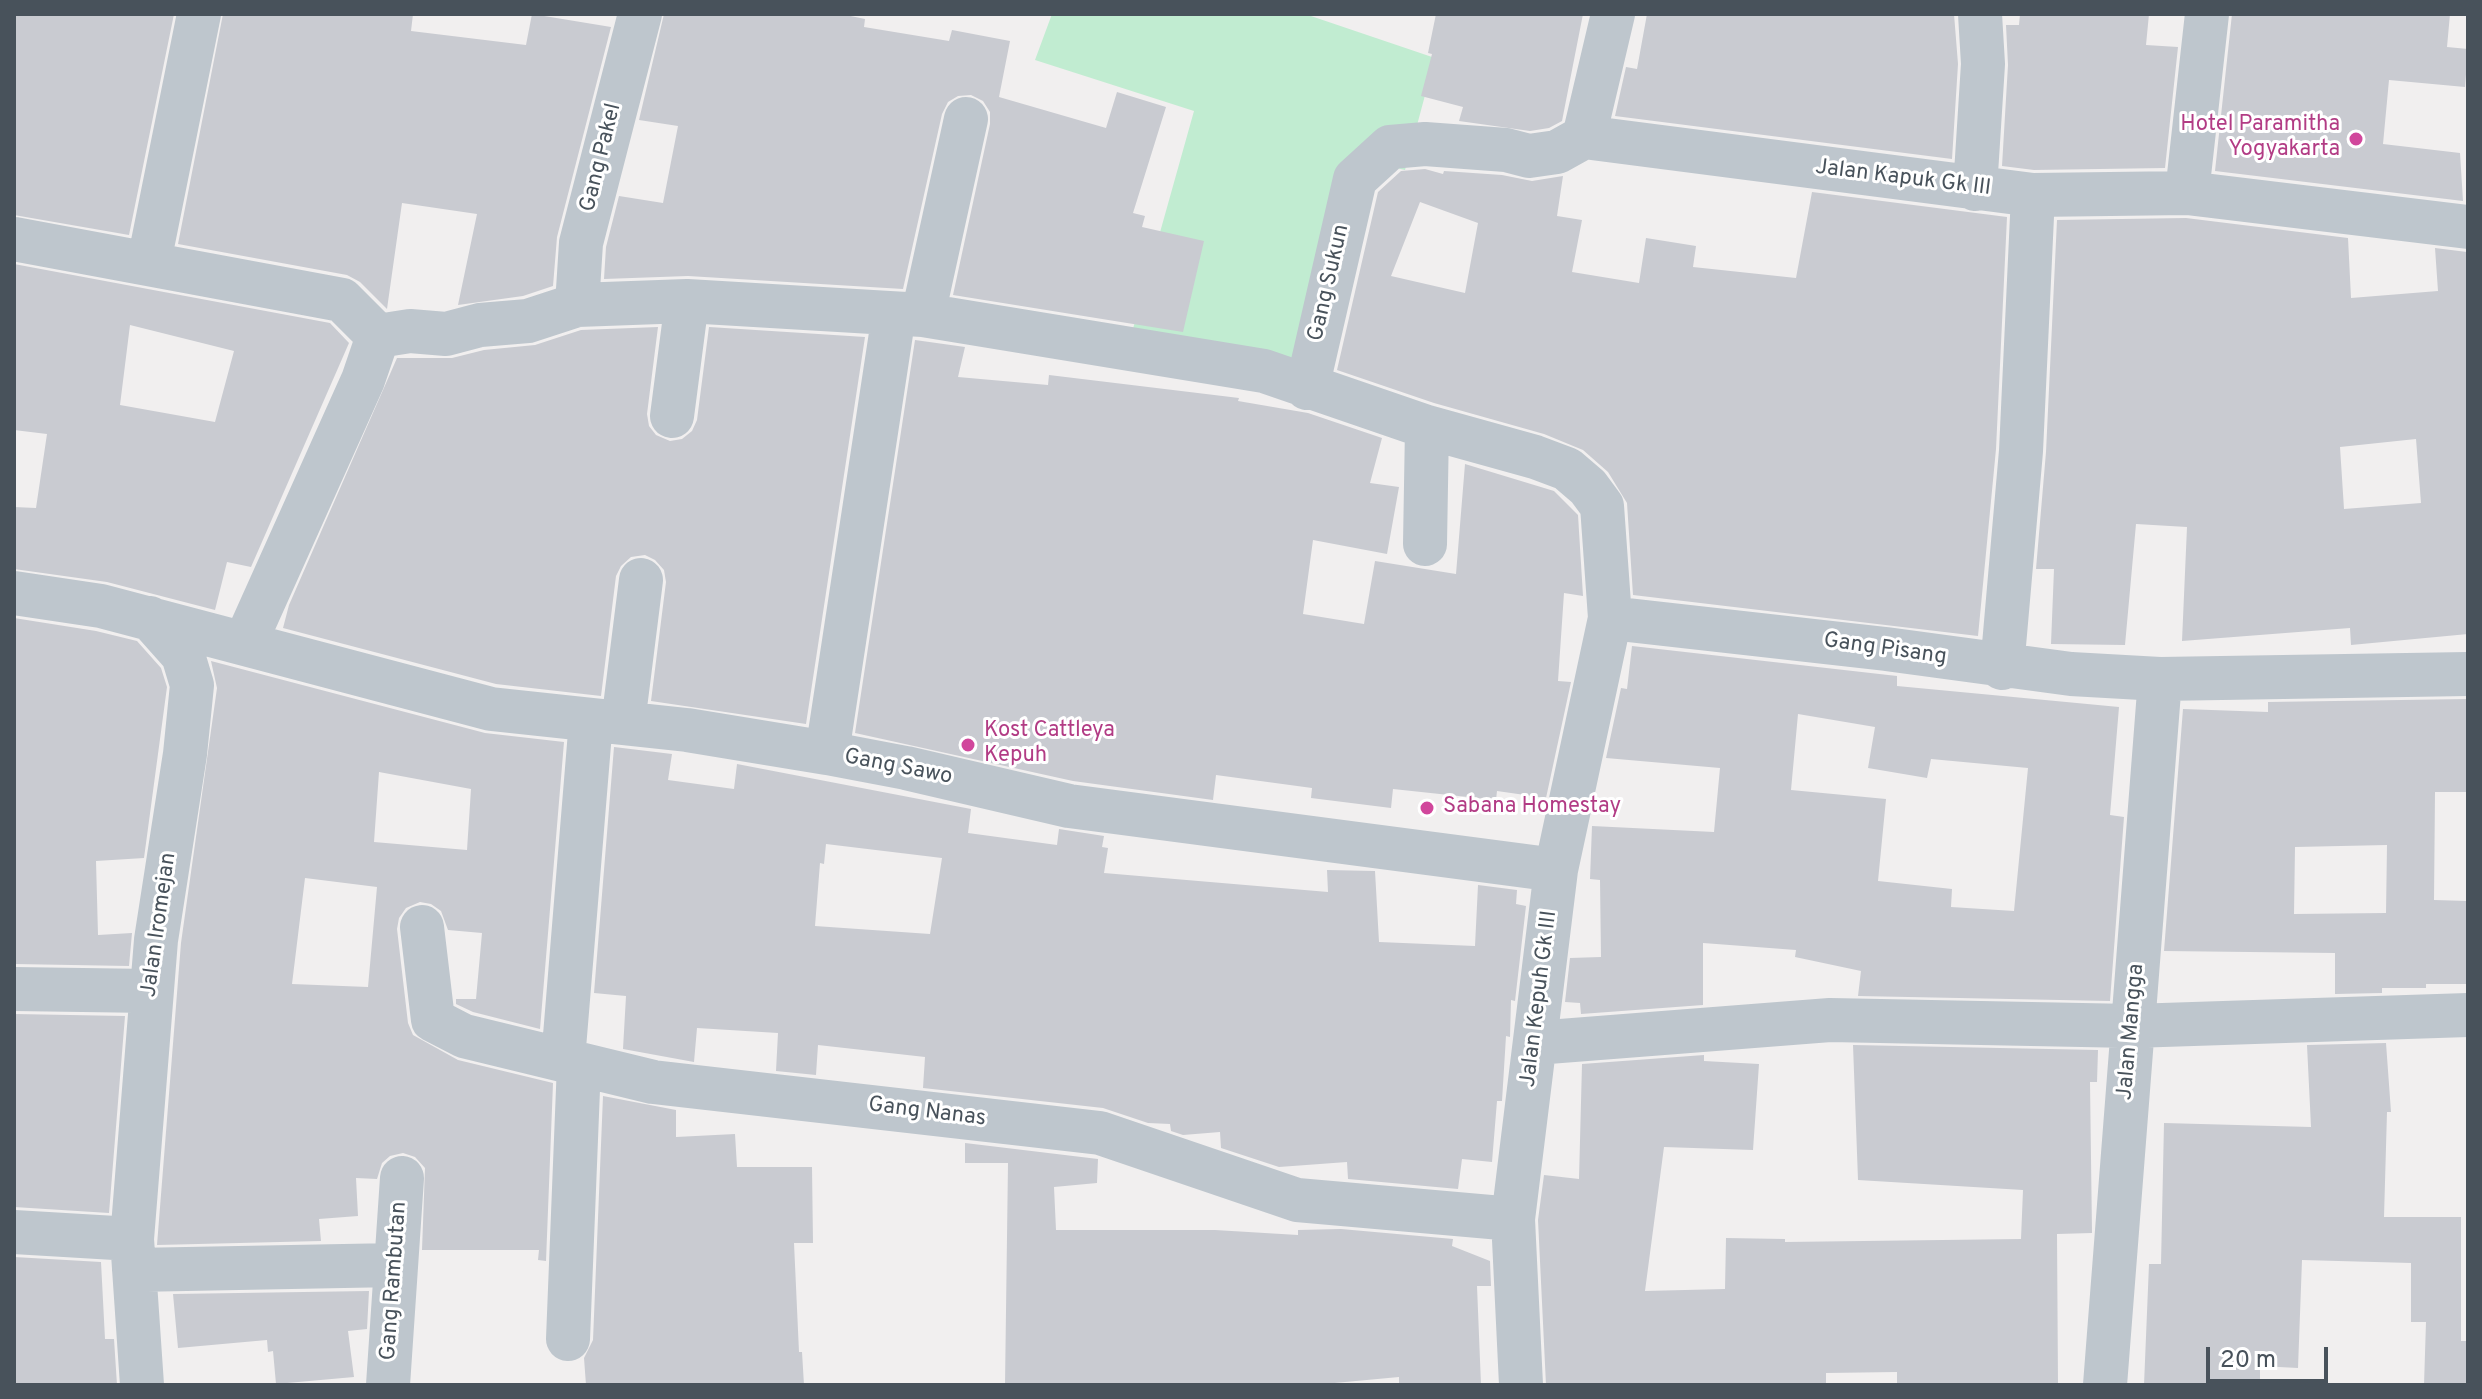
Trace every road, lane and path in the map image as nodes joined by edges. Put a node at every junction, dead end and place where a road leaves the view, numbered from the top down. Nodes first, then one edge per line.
1 (199, 14) edge
2 (640, 14) edge
3 (1613, 14) edge
4 (1980, 14) edge
5 (2207, 14) edge
6 (966, 119) dead end
7 (1584, 137) junction
8 (1975, 189) junction
9 (2187, 193) junction
10 (2033, 195) junction
11 (2468, 227) edge
12 (14, 239) edge
13 (149, 262) junction
14 (687, 301) junction
15 (577, 305) junction
16 (908, 314) junction
17 (378, 336) junction
18 (1307, 388) junction
19 (672, 416) dead end
20 (1427, 427) junction
21 (1425, 544) dead end
22 (641, 580) dead end
23 (14, 593) edge
24 (150, 618) junction
25 (1610, 618) junction
26 (245, 643) junction
27 (2002, 668) junction
28 (2468, 674) edge
29 (2160, 679) junction
30 (607, 721) junction
31 (827, 753) junction
32 (1556, 870) junction
33 (422, 927) dead end
34 (14, 989) edge
35 (151, 991) junction
36 (2468, 1015) edge
37 (2132, 1026) junction
38 (1535, 1043) junction
39 (571, 1062) junction
40 (402, 1178) dead end
41 (1513, 1219) junction
42 (14, 1232) edge
43 (133, 1255) junction
44 (396, 1265) junction
45 (568, 1339) dead end
46 (142, 1385) edge
47 (388, 1385) edge
48 (1521, 1385) edge
49 (2105, 1385) edge

1 - 13 street
2 - 15 street, Gang Pakel
3 - 7 street
4 - 8 street
5 - 9 street
6 - 16 street
7 - 8 street, Jalan Kapuk Gk III
7 - 18 street, Gang Sukun
8 - 10 street, Jalan Kapuk Gk III
9 - 10 street, Jalan Kapuk Gk III
9 - 11 street, Jalan Kapuk Gk III
10 - 27 street
12 - 13 street
13 - 17 street
14 - 15 street, Jalan Kepuh Gk III
14 - 16 street, Jalan Kepuh Gk III
14 - 19 street
15 - 17 street, Jalan Kepuh Gk III
16 - 18 street, Jalan Kepuh Gk III
16 - 31 street
17 - 26 street
18 - 20 street, Jalan Kepuh Gk III
20 - 21 street
20 - 25 street, Jalan Kepuh Gk III
22 - 30 street
23 - 24 street
24 - 26 street, Gang Sawo
24 - 35 street, Jalan Iromejan
25 - 27 street, Gang Pisang
25 - 32 street, Jalan Kepuh Gk III
26 - 30 street, Gang Sawo
27 - 29 street, Gang Pisang
28 - 29 street, Gang Pisang
29 - 37 street, Jalan Mangga
30 - 31 street, Gang Sawo
30 - 39 street
31 - 32 street, Gang Sawo
32 - 38 street, Jalan Kepuh Gk III
33 - 39 street, Gang Nanas
34 - 35 street
35 - 43 street, Jalan Iromejan
36 - 37 street
37 - 38 street
37 - 49 street, Jalan Mangga
38 - 41 street, Jalan Kepuh Gk III
39 - 41 street, Gang Nanas
39 - 45 street
40 - 44 street, Gang Rambutan
41 - 48 street, Jalan Kepuh Gk III
42 - 43 street
43 - 44 street
43 - 46 street, Jalan Iromejan
44 - 47 street, Gang Rambutan

